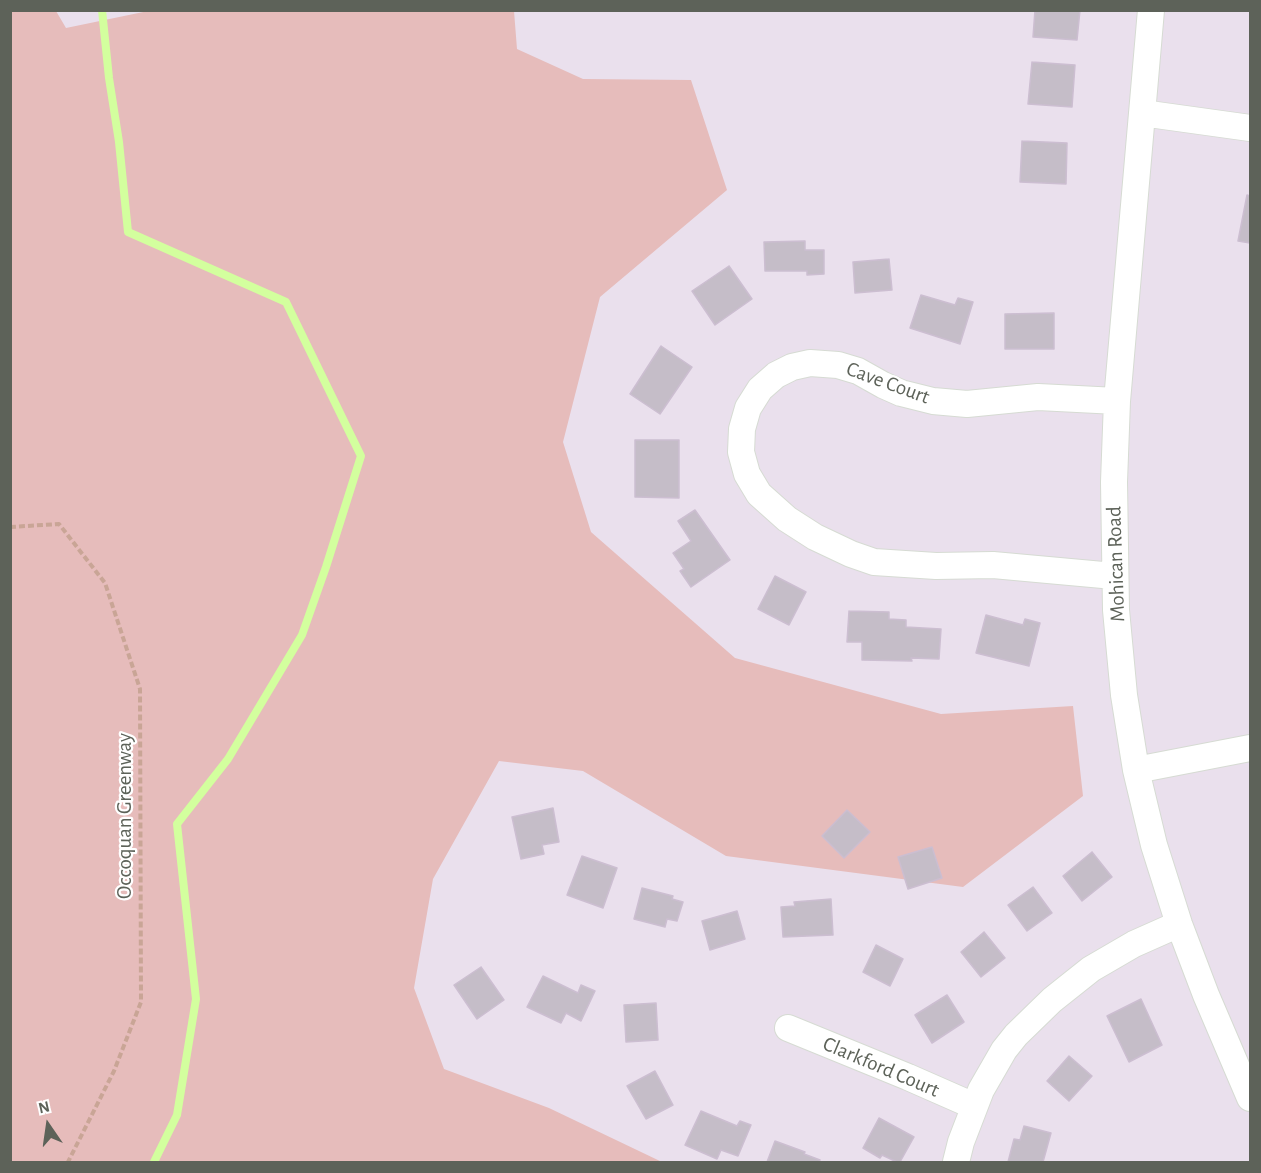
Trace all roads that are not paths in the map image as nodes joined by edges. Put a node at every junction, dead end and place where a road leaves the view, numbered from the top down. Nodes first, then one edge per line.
1 (1151, 10) edge
2 (1142, 113) junction
3 (1251, 128) edge
4 (1117, 401) junction
5 (1114, 576) junction
6 (1251, 748) edge
7 (1136, 770) junction
8 (1179, 924) junction
9 (788, 1028) dead end
10 (1251, 1098) edge
11 (974, 1106) junction
12 (956, 1162) edge

1 - 2 street, Mohican Road
2 - 3 street
2 - 4 street, Mohican Road
4 - 5 street, Mohican Road
4 - 5 street, Cave Court
5 - 7 street, Mohican Road
6 - 7 street
7 - 8 street, Mohican Road
8 - 10 street, Mohican Road
8 - 11 street
9 - 11 street, Clarkford Court
11 - 12 street

